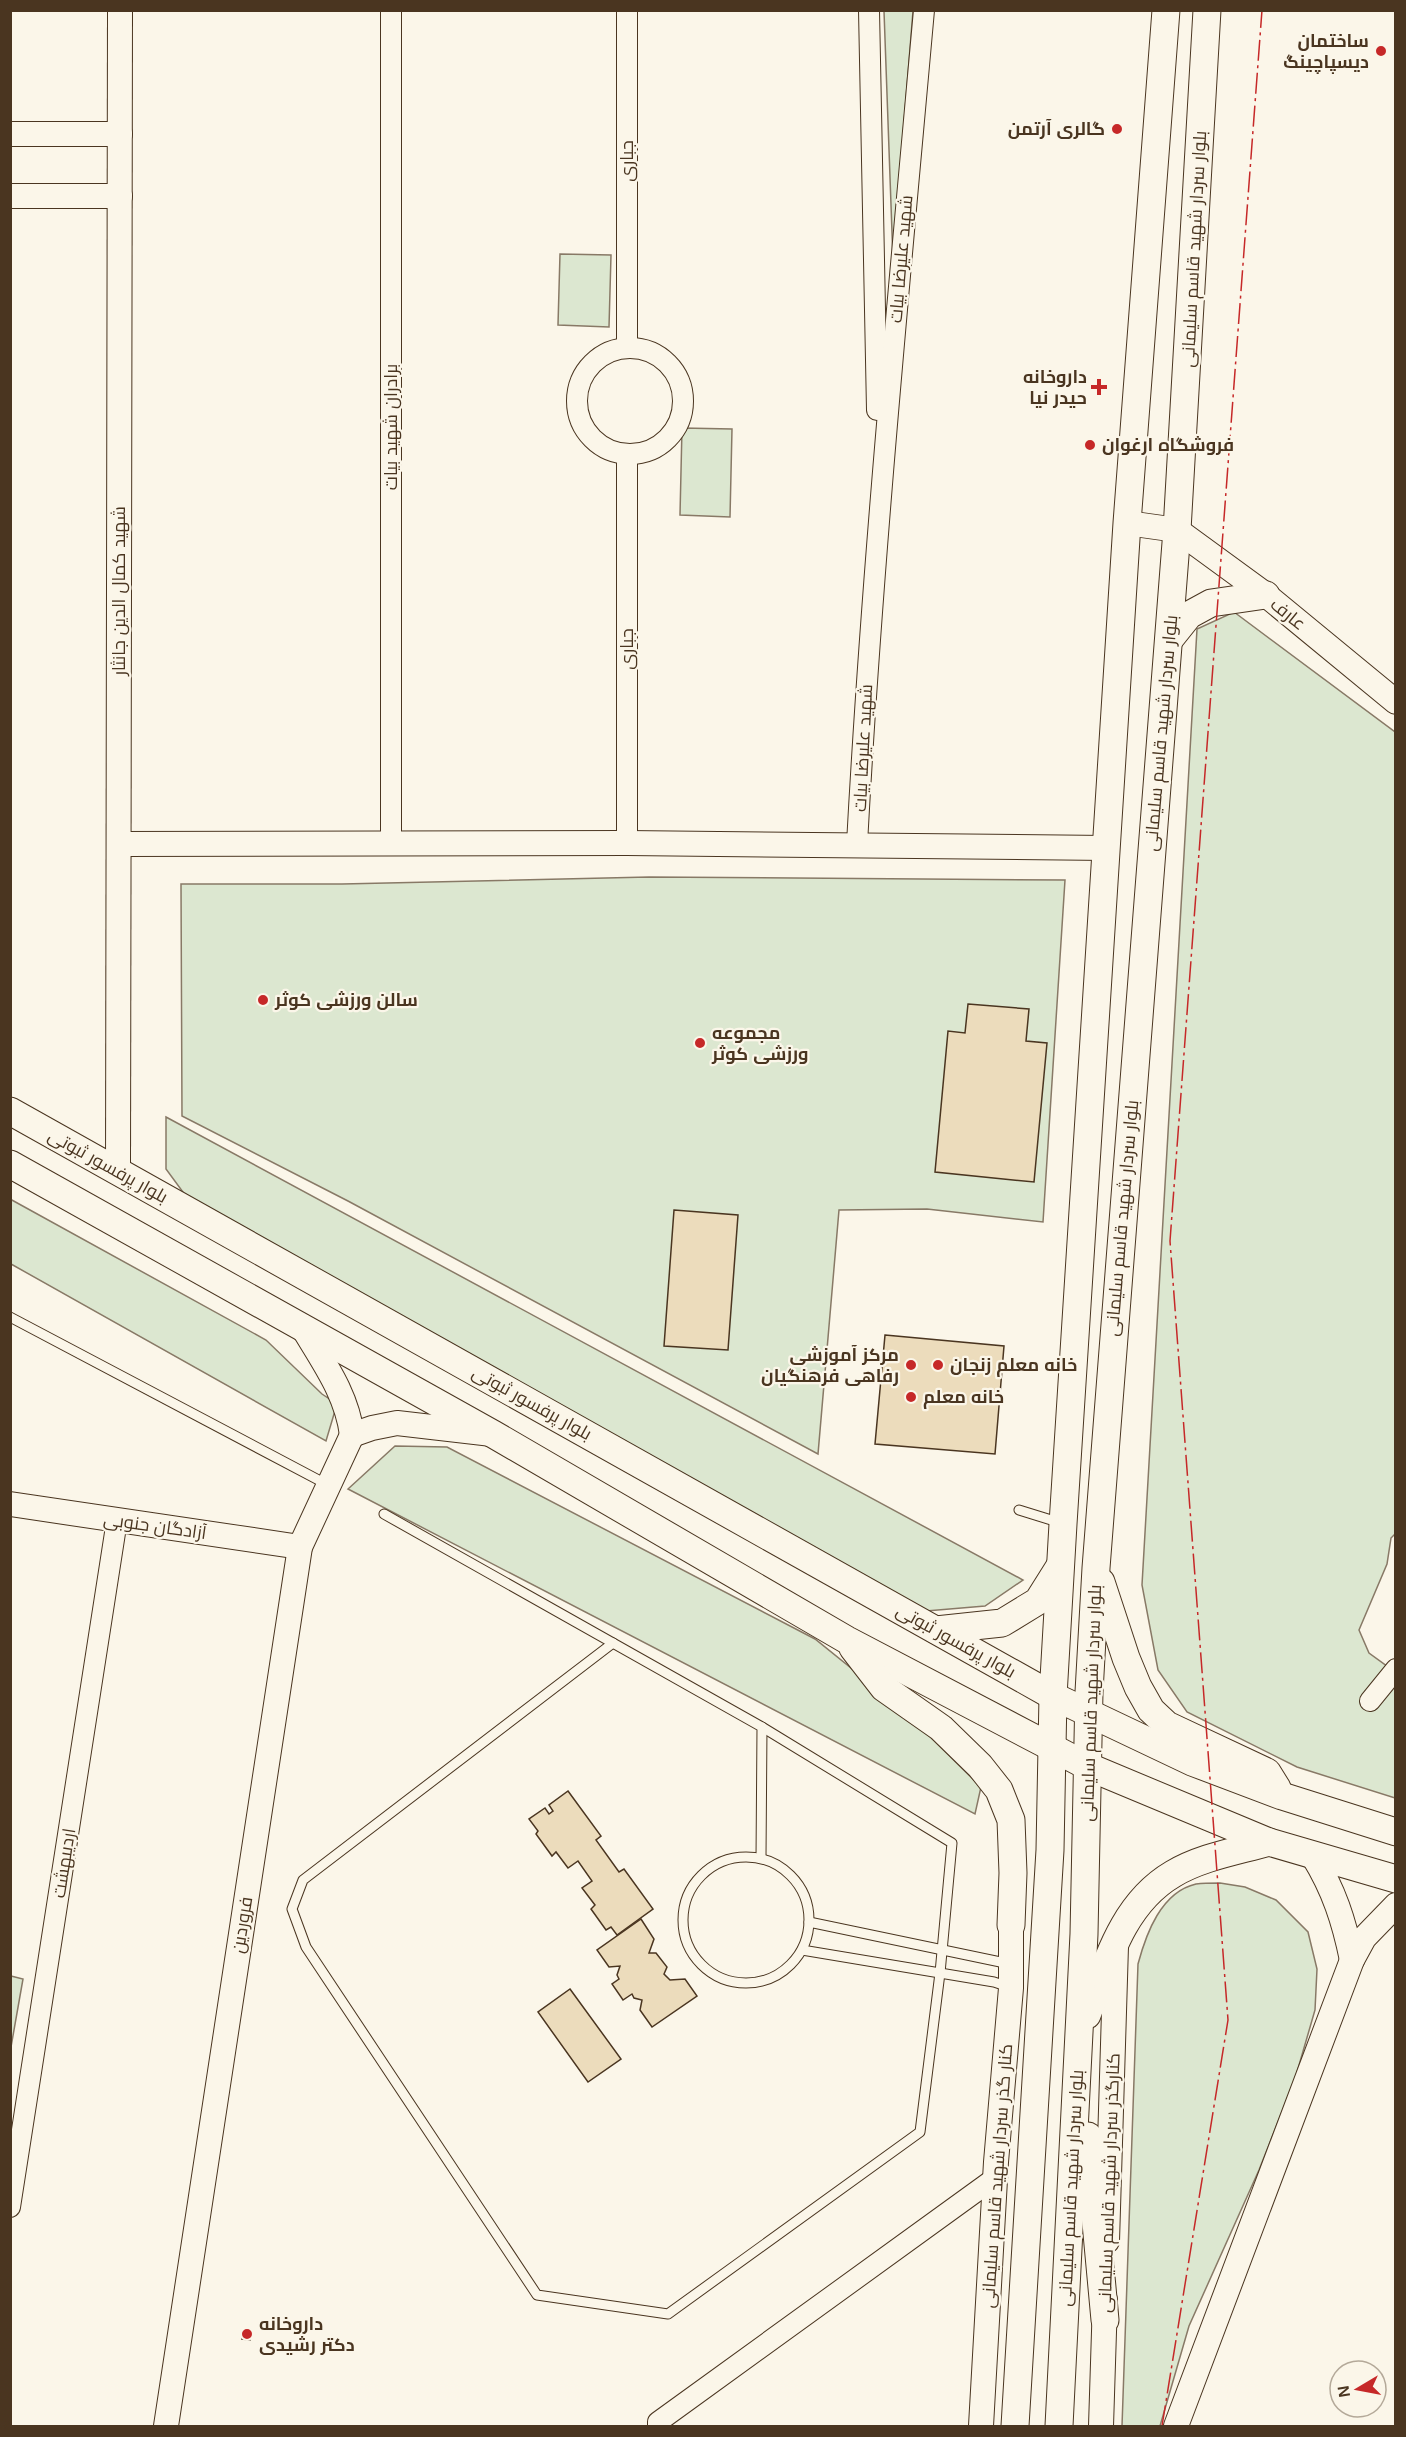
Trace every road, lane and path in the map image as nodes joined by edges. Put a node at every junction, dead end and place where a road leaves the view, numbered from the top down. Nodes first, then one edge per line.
1 (120, 10) edge
2 (391, 10) edge
3 (627, 10) edge
4 (869, 10) edge
5 (924, 10) edge
6 (1166, 10) edge
7 (1207, 10) edge
8 (10, 134) edge
9 (120, 134) junction
10 (10, 196) edge
11 (120, 196) junction
12 (627, 347) junction
13 (627, 455) junction
14 (879, 508) junction
15 (1127, 523) junction
16 (1177, 530) junction
17 (1266, 595) junction
18 (1169, 640) junction
19 (1395, 702) edge
20 (627, 843) junction
21 (119, 844) junction
22 (391, 844) junction
23 (857, 844) junction
24 (1107, 848) junction
25 (10, 1111) edge
26 (10, 1164) edge
27 (118, 1172) junction
28 (10, 1317) edge
29 (303, 1328) junction
30 (493, 1434) junction
31 (352, 1435) junction
32 (328, 1485) junction
33 (10, 1504) edge
34 (1019, 1510) dead end
35 (384, 1514) dead end
36 (117, 1520) junction
37 (1063, 1524) junction
38 (300, 1547) junction
39 (1061, 1565) junction
40 (1096, 1568) junction
41 (936, 1630) junction
42 (847, 1640) junction
43 (613, 1643) junction
44 (1395, 1669) edge
45 (1053, 1696) junction
46 (1370, 1701) dead end
47 (1089, 1714) junction
48 (762, 1727) junction
49 (1051, 1747) junction
50 (1089, 1767) junction
51 (1282, 1796) junction
52 (1395, 1832) edge
53 (1269, 1842) junction
54 (1313, 1856) junction
55 (761, 1858) junction
56 (1395, 1879) edge
57 (1395, 1905) edge
58 (809, 1922) junction
59 (1011, 1926) joint
60 (1116, 1939) junction
61 (941, 1949) junction
62 (802, 1950) junction
63 (1352, 1960) junction
64 (940, 1973) junction
65 (1011, 1976) junction
66 (1078, 2039) junction
67 (994, 2178) junction
68 (10, 2207) edge
69 (1105, 2320) junction
70 (166, 2427) edge
71 (658, 2427) edge
72 (981, 2427) edge
73 (1015, 2427) edge
74 (1059, 2427) edge
75 (1101, 2427) edge
76 (1176, 2427) edge

1 - 9 street, شهید کمال الدین جانثار
2 - 22 street, برادران شهید بیات
3 - 12 street, جباری
4 - 14 street, شهید علیرضا بیات
5 - 14 street, شهید علیرضا بیات
6 - 15 main road, بلوار سردار شهید قاسم سلیمانی
7 - 16 main road, بلوار سردار شهید قاسم سلیمانی
8 - 9 street
9 - 11 street, شهید کمال الدین جانثار
10 - 11 street
11 - 21 street, شهید کمال الدین جانثار
12 - 13 street
12 - 13 street
13 - 20 street, جباری
14 - 23 street, شهید علیرضا بیات
15 - 16 street
15 - 24 main road, بلوار سردار شهید قاسم سلیمانی
16 - 17 street, عارف
16 - 18 main road, بلوار سردار شهید قاسم سلیمانی
17 - 18 main road
17 - 19 street, عارف
18 - 40 main road, بلوار سردار شهید قاسم سلیمانی
20 - 22 street
20 - 23 street
21 - 22 street
21 - 27 street, شهید کمال الدین جانثار
23 - 24 street
24 - 37 main road, بلوار سردار شهید قاسم سلیمانی
25 - 27 main road, بلوار پرفسور ثبوتی
26 - 29 main road
27 - 41 main road, بلوار پرفسور ثبوتی
28 - 32 lane
29 - 30 main road
29 - 31 street
30 - 31 street
30 - 42 main road
31 - 32 street, فروردین
32 - 38 street, فروردین
33 - 36 street, آزادگان جنوبی
34 - 37 lane
35 - 43 lane
36 - 38 street, آزادگان جنوبی
36 - 68 street, اردیبهشت
37 - 39 main road, بلوار سردار شهید قاسم سلیمانی
38 - 70 street, فروردین
39 - 41 main road
39 - 45 main road, بلوار سردار شهید قاسم سلیمانی
40 - 47 main road, بلوار سردار شهید قاسم سلیمانی
40 - 51 main road
41 - 45 main road, بلوار پرفسور ثبوتی
42 - 49 main road
42 - 59 main road
43 - 48 lane
43 - 64 lane
44 - 46 street
45 - 47 main road, بلوار پرفسور ثبوتی
45 - 49 main road, بلوار سردار شهید قاسم سلیمانی
47 - 50 main road, بلوار سردار شهید قاسم سلیمانی
47 - 51 main road, بلوار پرفسور ثبوتی
48 - 55 lane
48 - 61 lane
49 - 50 main road
49 - 73 main road, بلوار سردار شهید قاسم سلیمانی
50 - 53 main road
50 - 66 main road, بلوار سردار شهید قاسم سلیمانی
51 - 52 main road, بلوار پرفسور ثبوتی
53 - 54 main road
53 - 60 main road
54 - 56 main road
54 - 63 street
55 - 58 lane
55 - 62 lane
57 - 63 street
58 - 61 lane
58 - 62 lane
59 - 65 street, کنار گذر سردار شهید قاسم سلیمانی
60 - 66 main road
60 - 69 street, کنارگذر سردار شهید قاسم سلیمانی
61 - 64 lane
61 - 65 lane
62 - 64 lane
63 - 76 street
64 - 65 lane
65 - 67 street, کنار گذر سردار شهید قاسم سلیمانی
66 - 69 main road
66 - 74 main road, بلوار سردار شهید قاسم سلیمانی
67 - 71 street
67 - 72 street, کنار گذر سردار شهید قاسم سلیمانی
69 - 75 street, کنارگذر سردار شهید قاسم سلیمانی

